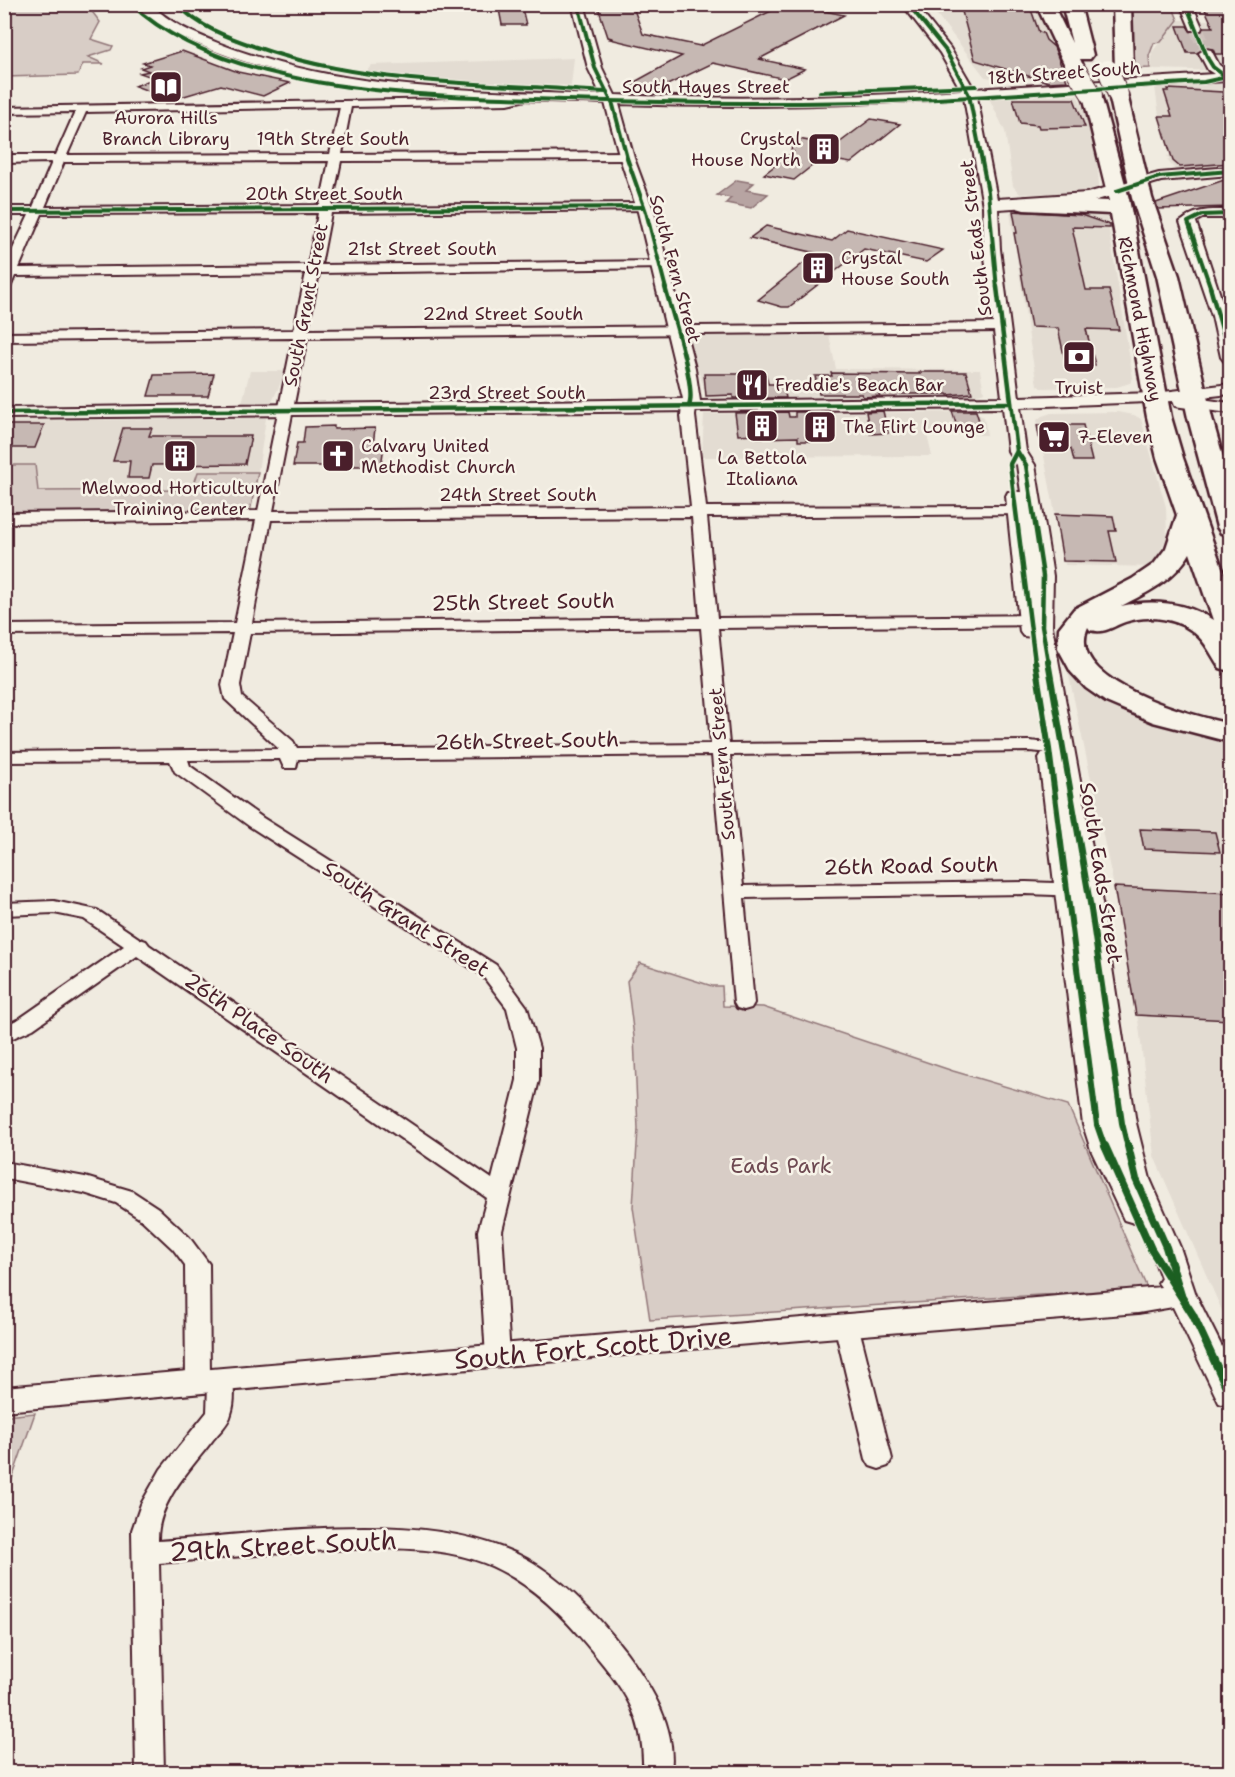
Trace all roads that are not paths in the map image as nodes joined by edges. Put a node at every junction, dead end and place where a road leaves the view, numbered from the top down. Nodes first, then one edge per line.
1 (143, 4) edge
2 (164, 4) edge
3 (578, 4) edge
4 (908, 4) edge
5 (1044, 4) edge
6 (1071, 4) edge
7 (1122, 4) edge
8 (1186, 4) edge
9 (1196, 27) tunnel mouth
10 (1102, 48) dead end
11 (1206, 53) tunnel mouth
12 (1116, 70) junction
13 (1083, 72) junction
14 (1229, 78) edge
15 (968, 91) junction
16 (531, 96) junction
17 (609, 97) junction
18 (346, 104) junction
19 (82, 108) junction
20 (4, 110) edge
21 (626, 156) junction
22 (335, 157) junction
23 (4, 159) edge
24 (60, 159) junction
25 (1230, 171) edge
26 (1139, 184) junction
27 (1118, 199) junction
28 (990, 204) junction
29 (1024, 204) joint
30 (644, 207) junction
31 (325, 209) junction
32 (4, 211) edge
33 (38, 211) junction
34 (1230, 214) edge
35 (1188, 222) joint
36 (660, 266) junction
37 (313, 268) junction
38 (8, 272) edge
39 (4, 286) edge
40 (1002, 327) junction
41 (676, 330) junction
42 (299, 334) junction
43 (4, 337) edge
44 (1230, 357) edge
45 (1230, 388) edge
46 (1181, 398) junction
47 (1011, 403) junction
48 (689, 406) junction
49 (1230, 408) edge
50 (285, 410) junction
51 (4, 413) edge
52 (1213, 467) junction
53 (1230, 495) edge
54 (1024, 509) junction
55 (698, 513) junction
56 (1190, 515) junction
57 (264, 516) junction
58 (4, 518) edge
59 (1230, 527) edge
60 (1230, 544) edge
61 (1035, 620) junction
62 (709, 623) junction
63 (242, 628) junction
64 (1230, 628) edge
65 (4, 630) edge
66 (1230, 662) edge
67 (1164, 710) junction
68 (1230, 722) edge
69 (1230, 733) edge
70 (1057, 749) junction
71 (721, 755) junction
72 (4, 757) edge
73 (289, 760) junction
74 (179, 762) junction
75 (4, 771) edge
76 (1077, 890) junction
77 (734, 892) junction
78 (4, 909) edge
79 (139, 945) junction
80 (744, 1003) dead end
81 (4, 1035) edge
82 (4, 1170) edge
83 (498, 1194) junction
84 (1181, 1295) junction
85 (846, 1324) junction
86 (498, 1357) junction
87 (209, 1381) junction
88 (1230, 1395) edge
89 (4, 1399) edge
90 (879, 1459) dead end
91 (144, 1553) junction
92 (150, 1773) edge
93 (657, 1773) edge

1 - 16 street, South Hayes Street
2 - 17 street, South Hayes Street
3 - 17 street, South Fern Street
4 - 15 street, South Eads Street
5 - 13 highway
6 - 13 highway
7 - 12 highway
8 - 9 street
10 - 12 highway, Richmond Highway
11 - 14 street
12 - 26 highway, Richmond Highway, bridge
13 - 27 highway, Richmond Highway, bridge
14 - 15 street, 18th Street South
15 - 17 street, 18th Street South
15 - 28 street, South Eads Street
16 - 17 street, South Hayes Street
16 - 18 street
17 - 21 street, South Fern Street
18 - 19 street
18 - 22 street, South Grant Street
19 - 20 street
19 - 24 street
21 - 22 street, 19th Street South
21 - 30 street, South Fern Street
22 - 24 street, 19th Street South
22 - 31 street, South Grant Street
23 - 24 street, 19th Street South
24 - 33 street
25 - 26 street
26 - 27 street
26 - 46 highway, Richmond Highway
27 - 29 highway
27 - 46 highway, Richmond Highway
28 - 29 street
28 - 40 street, South Eads Street
30 - 31 street, 20th Street South
30 - 36 street, South Fern Street
31 - 33 street, 20th Street South
31 - 37 street, South Grant Street
32 - 33 street, 20th Street South
33 - 38 street
34 - 35 street
35 - 44 street
36 - 37 street, 21st Street South
36 - 41 street, South Fern Street
37 - 38 street, 21st Street South
37 - 42 street, South Grant Street
38 - 39 street
40 - 41 street, 22nd Street South
40 - 47 street, South Eads Street
41 - 42 street, 22nd Street South
41 - 48 street, South Fern Street
42 - 43 street, 22nd Street South
42 - 50 street, South Grant Street
45 - 46 street, 23rd Street South
46 - 47 street, 23rd Street South
46 - 49 street, 23rd Street South
46 - 52 highway, Richmond Highway
46 - 56 highway, Richmond Highway
46 - 60 highway
47 - 48 street, 23rd Street South
47 - 54 street, South Eads Street
48 - 50 street, 23rd Street South
48 - 55 street, South Fern Street
50 - 51 street, 23rd Street South
50 - 57 street, South Grant Street
52 - 53 highway
52 - 59 highway, Richmond Highway
54 - 55 street, 24th Street South
54 - 61 street, South Eads Street
55 - 57 street, 24th Street South
55 - 62 street, South Fern Street
56 - 64 highway, Richmond Highway
56 - 67 highway
57 - 58 street, 24th Street South
57 - 63 street, South Grant Street
61 - 62 street, 25th Street South
61 - 70 street, South Eads Street
62 - 63 street, 25th Street South
62 - 71 street, South Fern Street
63 - 65 street, 25th Street South
63 - 73 street, South Grant Street
66 - 67 highway
67 - 68 highway
67 - 69 highway
70 - 71 street, 26th Street South
70 - 76 street, South Eads Street
71 - 73 street, 26th Street South
71 - 77 street, South Fern Street
72 - 74 street, 26th Street South
73 - 74 street, 26th Street South
74 - 75 street, 26th Street South
74 - 83 street, South Grant Street
76 - 77 street, 26th Road South
76 - 84 street, South Eads Street
77 - 80 street, South Fern Street
78 - 79 street, 26th Place South
79 - 81 street
79 - 83 street, 26th Place South
82 - 87 street
83 - 86 street, South Grant Street
84 - 85 street, South Fort Scott Drive
84 - 88 street, South Eads Street
85 - 86 street, South Fort Scott Drive
85 - 90 street
86 - 87 street, South Fort Scott Drive
87 - 89 street, South Fort Scott Drive
87 - 91 street
91 - 92 street
91 - 93 street, 29th Street South

